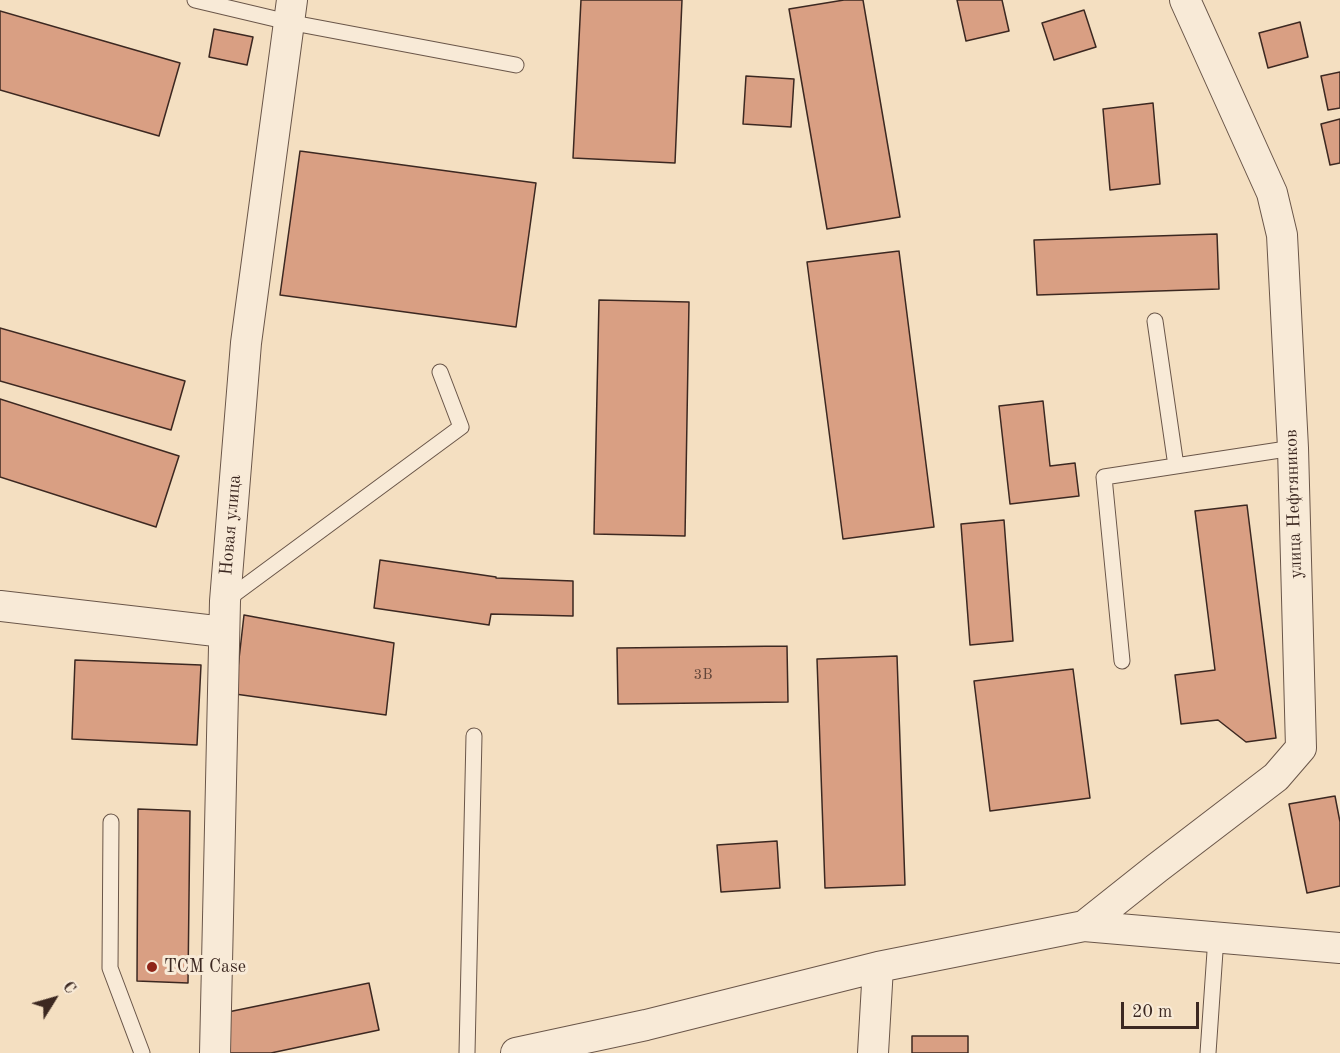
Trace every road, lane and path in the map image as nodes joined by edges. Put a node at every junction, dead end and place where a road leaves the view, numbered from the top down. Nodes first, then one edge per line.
1 (195, 0) edge
2 (1185, 0) edge
3 (290, 11) edge
4 (516, 65) dead end
5 (1155, 321) dead end
6 (440, 372) dead end
7 (1293, 448) junction
8 (1176, 466) junction
9 (225, 601) junction
10 (0, 606) edge
11 (224, 632) junction
12 (1122, 661) dead end
13 (474, 736) dead end
14 (111, 822) dead end
15 (1084, 926) junction
16 (1216, 938) junction
17 (1340, 948) edge
18 (878, 967) junction
19 (142, 1053) edge
20 (214, 1053) edge
21 (467, 1053) edge
22 (516, 1053) edge
23 (873, 1053) edge
24 (1208, 1053) edge

1 - 3 lane
2 - 7 street, улица Нефтяников
3 - 4 lane
3 - 9 street, Новая улица
5 - 8 lane
6 - 9 lane
7 - 8 lane
7 - 15 street, улица Нефтяников
8 - 12 lane
9 - 11 street, Новая улица
10 - 11 street
11 - 20 street, Новая улица
13 - 21 lane
14 - 19 lane
15 - 16 street
15 - 18 street
16 - 17 street
16 - 24 lane
18 - 22 street
18 - 23 street

